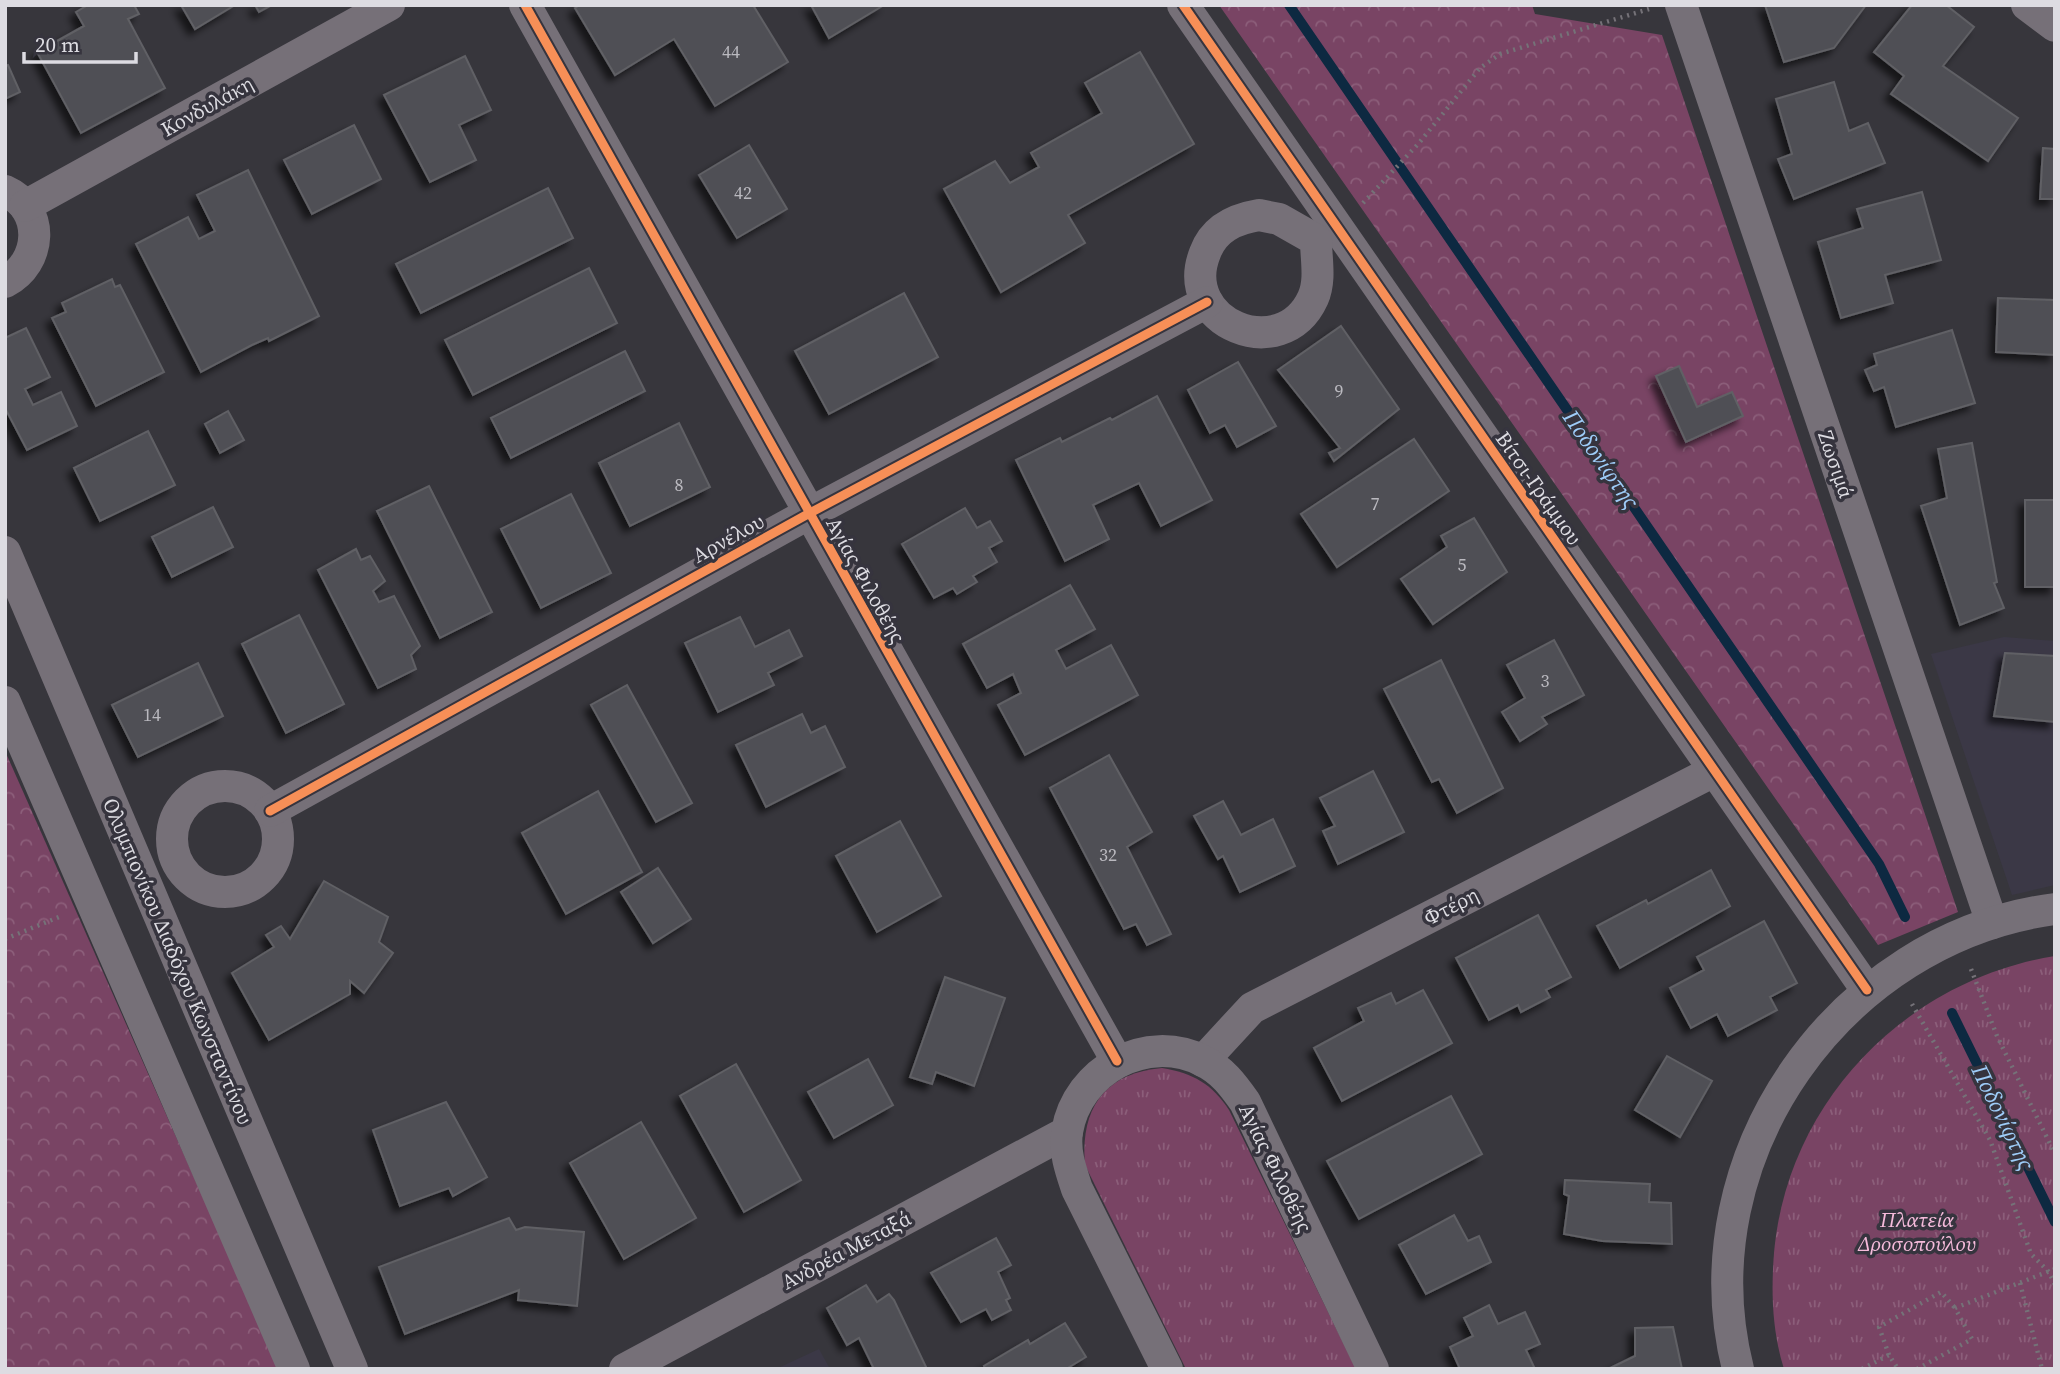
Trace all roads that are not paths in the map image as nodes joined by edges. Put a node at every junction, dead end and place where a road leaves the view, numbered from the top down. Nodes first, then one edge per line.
1 (389, 5) edge
2 (525, 5) edge
3 (1183, 5) edge
4 (1681, 5) edge
5 (2027, 5) edge
6 (2055, 26) edge
7 (15, 199) edge
8 (1327, 234) junction
9 (5, 282) edge
10 (1207, 302) junction
11 (808, 514) junction
12 (5, 552) edge
13 (5, 702) edge
14 (1714, 771) junction
15 (270, 811) dead end
16 (2055, 909) edge
17 (1992, 923) junction
18 (1867, 990) junction
19 (1203, 1060) junction
20 (1116, 1061) junction
21 (1067, 1132) junction
22 (294, 1369) edge
23 (352, 1369) edge
24 (625, 1369) edge
25 (1167, 1369) edge
26 (1373, 1369) edge
27 (1738, 1369) edge

1 - 7 street, Κονδυλάκη
2 - 11 street, Αγίας Φιλοθέης
3 - 8 street, Βίτσι-Γράμμου
4 - 17 street, Ζωσιμά
5 - 6 street
7 - 9 street
8 - 10 street
8 - 10 street
8 - 14 street, Βίτσι-Γράμμου
10 - 11 street, Αρνέλου
11 - 15 street, Αρνέλου
11 - 20 street, Αγίας Φιλοθέης
12 - 23 street, Ολυμπιονίκου Διαδόχου Κωνσταντίνου
13 - 22 street
14 - 18 street, Βίτσι-Γράμμου
14 - 19 street, Φτέρη
16 - 17 street
17 - 18 street
18 - 27 street
19 - 20 street, Αγίας Φιλοθέης
19 - 26 street, Αγίας Φιλοθέης
20 - 21 street, Αγίας Φιλοθέης
21 - 24 street, Ανδρέα Μεταξά
21 - 25 street, Αγίας Φιλοθέης

